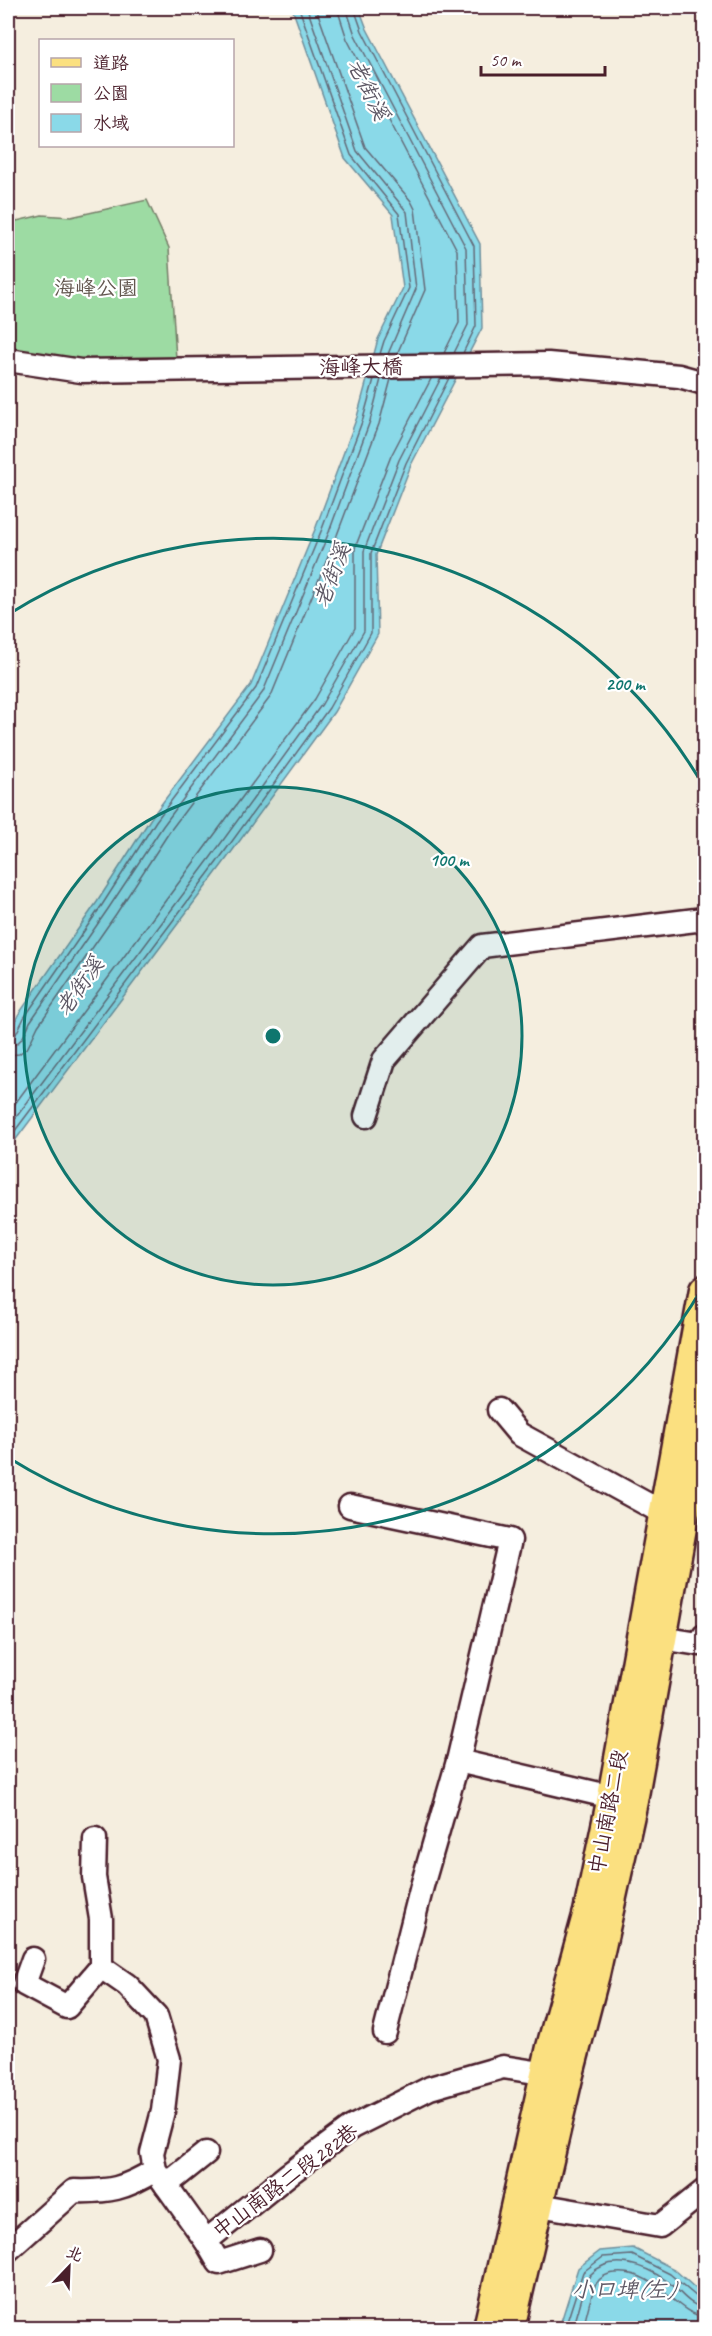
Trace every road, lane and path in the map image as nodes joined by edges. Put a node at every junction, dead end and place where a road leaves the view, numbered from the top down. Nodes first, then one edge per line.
1 (8, 360) edge
2 (705, 383) edge
3 (705, 919) edge
4 (366, 1116) dead end
5 (705, 1290) edge
6 (696, 1381) edge
7 (705, 1406) edge
8 (499, 1410) dead end
9 (350, 1506) dead end
10 (664, 1514) junction
11 (705, 1636) edge
12 (652, 1637) junction
13 (458, 1761) junction
14 (612, 1797) junction
15 (95, 1839) dead end
16 (33, 1959) dead end
17 (101, 1967) junction
18 (386, 2032) dead end
19 (557, 2075) junction
20 (206, 2153) dead end
21 (160, 2177) junction
22 (705, 2191) edge
23 (539, 2205) junction
24 (206, 2241) junction
25 (8, 2250) edge
26 (260, 2250) dead end
27 (488, 2328) edge
28 (510, 2328) edge

1 - 2 street, 海峰大橋
3 - 4 street
5 - 6 main road, 中山南路二段
6 - 10 main road, 中山南路二段
7 - 12 main road, 中山南路二段
8 - 10 street
9 - 13 street
10 - 12 main road, 中山南路二段
11 - 12 street
12 - 14 main road, 中山南路二段
12 - 19 main road, 中山南路二段
13 - 14 street
13 - 18 street
14 - 19 main road, 中山南路二段
15 - 17 street
16 - 17 street
17 - 21 street
19 - 23 main road, 中山南路二段
19 - 24 street, 中山南路二段282巷
19 - 27 main road, 中山南路二段
20 - 21 street
21 - 24 street, 中山南路二段282巷
21 - 25 street
22 - 23 street
23 - 28 main road, 中山南路二段
24 - 26 street, 中山南路二段282巷

